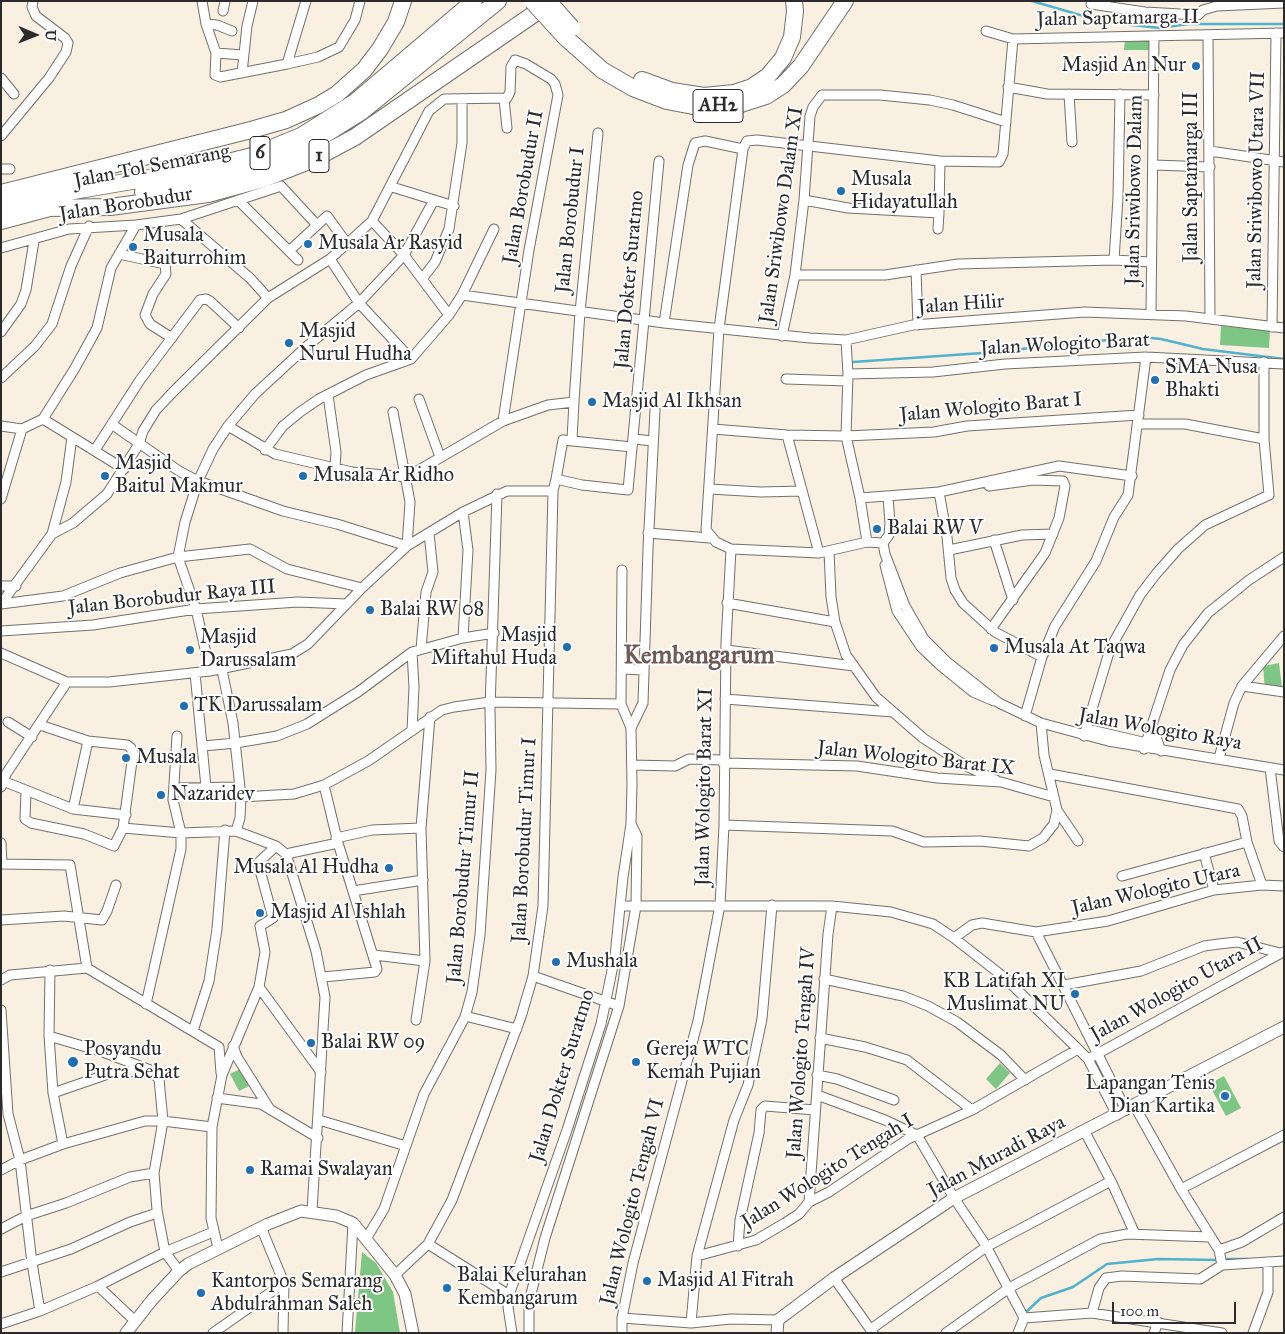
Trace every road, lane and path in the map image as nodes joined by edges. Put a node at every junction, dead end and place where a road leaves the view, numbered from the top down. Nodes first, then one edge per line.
1 (33, 1) edge
2 (202, 1) edge
3 (225, 1) edge
4 (253, 1) edge
5 (306, 1) edge
6 (360, 1) edge
7 (403, 1) edge
8 (474, 1) edge
9 (498, 1) edge
10 (532, 1) edge
11 (548, 1) edge
12 (552, 1) edge
13 (794, 1) edge
14 (845, 1) edge
15 (1284, 3) edge
16 (1091, 4) dead end
17 (223, 11) dead end
18 (206, 24) junction
19 (986, 31) dead end
20 (232, 32) dead end
21 (568, 33) junction
22 (1280, 33) edge
23 (1208, 35) junction
24 (1154, 37) junction
25 (1013, 38) junction
26 (216, 53) junction
27 (243, 55) junction
28 (287, 64) junction
29 (242, 73) junction
30 (1, 78) edge
31 (1008, 87) junction
32 (14, 94) dead end
33 (1069, 94) junction
34 (1120, 94) junction
35 (1154, 95) junction
36 (504, 99) junction
37 (462, 100) junction
38 (1006, 122) junction
39 (507, 128) dead end
40 (598, 132) dead end
41 (1, 136) edge
42 (1072, 142) dead end
43 (808, 146) junction
44 (743, 149) junction
45 (1210, 151) junction
46 (659, 161) dead end
47 (940, 161) junction
48 (1279, 162) edge
49 (1154, 165) junction
50 (1210, 166) junction
51 (392, 187) junction
52 (1, 193) edge
53 (238, 200) junction
54 (434, 200) junction
55 (804, 200) junction
56 (1, 206) edge
57 (454, 206) junction
58 (46, 208) junction
59 (939, 213) junction
60 (181, 219) junction
61 (1, 221) edge
62 (372, 221) junction
63 (136, 225) junction
64 (317, 225) junction
65 (89, 226) junction
66 (494, 229) dead end
67 (938, 229) dead end
68 (34, 241) junction
69 (348, 245) junction
70 (1, 248) edge
71 (289, 251) junction
72 (118, 254) junction
73 (404, 255) junction
74 (330, 259) junction
75 (298, 260) dead end
76 (1114, 260) junction
77 (1151, 262) junction
78 (916, 270) junction
79 (795, 275) junction
80 (422, 279) junction
81 (462, 295) junction
82 (268, 298) junction
83 (360, 303) junction
84 (522, 303) junction
85 (580, 312) junction
86 (1151, 313) junction
87 (449, 315) junction
88 (1210, 318) junction
89 (642, 320) junction
90 (664, 323) junction
91 (918, 325) junction
92 (3, 327) edge
93 (239, 328) junction
94 (1272, 328) junction
95 (1284, 328) edge
96 (720, 329) junction
97 (782, 336) junction
98 (172, 338) junction
99 (846, 340) junction
100 (1146, 357) junction
101 (411, 359) junction
102 (1264, 362) junction
103 (1284, 364) edge
104 (1, 378) edge
105 (786, 378) dead end
106 (848, 378) junction
107 (328, 395) junction
108 (419, 398) dead end
109 (574, 402) junction
110 (656, 410) dead end
111 (393, 412) dead end
112 (44, 419) junction
113 (1139, 419) junction
114 (503, 421) junction
115 (1, 426) edge
116 (112, 426) junction
117 (228, 426) junction
118 (22, 429) junction
119 (714, 429) junction
120 (787, 435) junction
121 (846, 436) junction
122 (72, 437) junction
123 (572, 439) junction
124 (1264, 439) junction
125 (653, 441) junction
126 (633, 443) junction
127 (140, 444) junction
128 (95, 450) junction
129 (265, 450) junction
130 (440, 457) junction
131 (335, 468) junction
132 (124, 469) junction
133 (1132, 476) junction
134 (407, 477) junction
135 (556, 479) junction
136 (198, 481) junction
137 (710, 489) junction
138 (553, 491) junction
139 (802, 491) junction
140 (939, 492) junction
141 (497, 494) junction
142 (888, 497) junction
143 (860, 498) junction
144 (1, 499) edge
145 (463, 512) junction
146 (429, 533) junction
147 (648, 533) junction
148 (52, 534) junction
149 (1053, 534) junction
150 (710, 538) junction
151 (994, 540) junction
152 (867, 542) junction
153 (883, 543) junction
154 (407, 546) junction
155 (731, 549) junction
156 (949, 550) junction
157 (829, 551) junction
158 (819, 553) junction
159 (178, 557) junction
160 (1284, 557) edge
161 (622, 570) dead end
162 (1, 586) edge
163 (16, 586) junction
164 (362, 588) junction
165 (1013, 600) junction
166 (727, 603) junction
167 (1, 604) edge
168 (346, 604) junction
169 (196, 609) junction
170 (835, 622) junction
171 (991, 629) junction
172 (1, 631) edge
173 (494, 633) junction
174 (1284, 636) edge
175 (463, 638) junction
176 (421, 649) junction
177 (726, 650) junction
178 (412, 652) junction
179 (1, 654) edge
180 (1042, 657) junction
181 (854, 666) junction
182 (622, 669) junction
183 (222, 670) junction
184 (644, 670) junction
185 (210, 671) junction
186 (195, 673) junction
187 (67, 682) junction
188 (1242, 686) junction
189 (1284, 692) edge
190 (725, 699) junction
191 (490, 702) junction
192 (549, 702) junction
193 (621, 704) junction
194 (893, 712) junction
195 (1025, 716) junction
196 (430, 717) junction
197 (8, 722) dead end
198 (1041, 723) junction
199 (40, 725) junction
200 (1152, 726) junction
201 (630, 728) junction
202 (412, 731) junction
203 (1085, 732) junction
204 (177, 736) dead end
205 (32, 737) junction
206 (88, 742) junction
207 (236, 743) junction
208 (203, 746) junction
209 (1145, 746) junction
210 (1160, 748) junction
211 (1219, 758) junction
212 (723, 761) junction
213 (632, 765) junction
214 (1270, 768) junction
215 (1284, 770) edge
216 (1050, 774) junction
217 (1001, 782) junction
218 (2, 784) edge
219 (324, 785) junction
220 (240, 786) junction
221 (206, 787) junction
222 (175, 788) junction
223 (26, 791) junction
224 (241, 797) junction
225 (1054, 797) junction
226 (73, 809) junction
227 (1057, 810) junction
228 (126, 815) junction
229 (631, 824) junction
230 (724, 825) junction
231 (124, 828) junction
232 (421, 828) junction
233 (226, 830) junction
234 (236, 831) junction
235 (181, 833) junction
236 (337, 840) junction
237 (1078, 840) dead end
238 (1247, 842) junction
239 (1, 843) edge
240 (276, 846) junction
241 (1284, 847) edge
242 (1204, 853) junction
243 (286, 854) junction
244 (2, 864) edge
245 (1122, 876) dead end
246 (423, 880) junction
247 (116, 885) dead end
248 (1262, 885) junction
249 (1284, 886) edge
250 (1214, 890) junction
251 (353, 891) junction
252 (720, 905) junction
253 (772, 905) junction
254 (620, 906) junction
255 (636, 906) junction
256 (832, 906) junction
257 (79, 918) junction
258 (1, 920) edge
259 (1036, 932) junction
260 (954, 938) junction
261 (1282, 952) edge
262 (374, 954) junction
263 (425, 961) junction
264 (87, 968) junction
265 (50, 970) junction
266 (533, 976) junction
267 (323, 977) junction
268 (824, 979) junction
269 (1, 980) edge
270 (1064, 985) junction
271 (259, 987) junction
272 (606, 1002) junction
273 (146, 1004) junction
274 (619, 1006) junction
275 (1, 1010) edge
276 (465, 1016) junction
277 (416, 1020) dead end
278 (1284, 1027) edge
279 (517, 1029) junction
280 (193, 1031) junction
281 (238, 1035) junction
282 (49, 1036) junction
283 (820, 1038) junction
284 (2, 1044) edge
285 (219, 1046) junction
286 (233, 1046) junction
287 (1078, 1049) junction
288 (1098, 1052) junction
289 (1088, 1059) junction
290 (150, 1070) junction
291 (321, 1072) junction
292 (222, 1075) junction
293 (817, 1075) junction
294 (1024, 1080) junction
295 (53, 1093) junction
296 (817, 1095) junction
297 (217, 1098) junction
298 (894, 1100) dead end
299 (271, 1110) junction
300 (815, 1110) junction
301 (972, 1110) junction
302 (1126, 1110) junction
303 (5, 1116) edge
304 (319, 1120) junction
305 (163, 1121) junction
306 (212, 1127) junction
307 (1085, 1132) junction
308 (916, 1135) junction
309 (1284, 1135) edge
310 (318, 1138) junction
311 (63, 1144) junction
312 (406, 1146) junction
313 (20, 1160) junction
314 (556, 1161) junction
315 (569, 1165) junction
316 (1, 1170) edge
317 (154, 1174) junction
318 (1111, 1181) junction
319 (1181, 1189) junction
320 (954, 1198) junction
321 (809, 1202) junction
322 (312, 1211) junction
323 (157, 1214) junction
324 (26, 1216) junction
325 (1284, 1217) edge
326 (353, 1223) junction
327 (261, 1227) junction
328 (1, 1229) edge
329 (213, 1232) junction
330 (1135, 1234) junction
331 (1210, 1237) junction
332 (366, 1239) junction
333 (428, 1244) junction
334 (738, 1246) junction
335 (986, 1247) junction
336 (218, 1248) junction
337 (165, 1252) junction
338 (697, 1256) junction
339 (1221, 1258) junction
340 (1284, 1261) edge
341 (1268, 1262) junction
342 (32, 1263) junction
343 (519, 1267) junction
344 (179, 1271) junction
345 (1, 1272) edge
346 (395, 1275) junction
347 (534, 1276) junction
348 (834, 1278) junction
349 (284, 1283) junction
350 (98, 1286) junction
351 (1009, 1288) junction
352 (509, 1295) junction
353 (529, 1302) junction
354 (40, 1311) junction
355 (1092, 1313) junction
356 (1024, 1317) junction
357 (622, 1318) junction
358 (778, 1320) junction
359 (135, 1321) junction
360 (691, 1322) junction
361 (1158, 1322) junction
362 (1, 1324) edge
363 (872, 1331) edge
364 (126, 1333) edge
365 (213, 1333) edge
366 (283, 1333) edge
367 (347, 1333) edge
368 (413, 1333) edge
369 (512, 1333) edge
370 (529, 1333) edge
371 (622, 1333) edge
372 (776, 1333) edge
373 (946, 1333) edge
374 (1018, 1333) edge
375 (1154, 1333) edge
376 (1222, 1333) edge
377 (1253, 1333) edge

1 - 41 street
2 - 18 street
3 - 17 street
4 - 27 street
5 - 28 street
6 - 28 street
7 - 52 highway, 1
8 - 56 highway, Jalan Tol Semarang / 6
9 - 58 highway, Jalan Tol Semarang / 6
10 - 21 highway, AH2, bridge
11 - 21 highway, bridge
12 - 58 highway, 1
13 - 21 highway
14 - 21 highway, AH2
15 - 16 street
18 - 20 street
18 - 26 street
19 - 25 street, Jalan Saptamarga II
22 - 23 street, Jalan Saptamarga II
22 - 48 street, Jalan Sriwibowo Utara VII
23 - 24 street, Jalan Saptamarga II
23 - 45 street, Jalan Saptamarga III
24 - 25 street, Jalan Saptamarga II
24 - 35 street, Jalan Sriwibowo Dalam
25 - 31 street
26 - 27 street
26 - 29 street
27 - 29 street
28 - 29 street
30 - 32 street
31 - 33 street
31 - 38 street
33 - 34 street
33 - 42 street
34 - 35 street
34 - 76 street
35 - 49 street, Jalan Sriwibowo Dalam
36 - 37 street
36 - 39 street
36 - 84 street, Jalan Borobudur II
37 - 51 street
37 - 57 street
38 - 43 street, Jalan Sriwibowo Dalam XI
38 - 47 street
40 - 85 street, Jalan Borobudur I
43 - 44 street
43 - 47 street
43 - 55 street, Jalan Sriwibowo Dalam XI
44 - 90 street
44 - 96 street
45 - 48 street
45 - 50 street, Jalan Saptamarga III
46 - 89 street, Jalan Dokter Suratmo
47 - 59 street
48 - 94 street, Jalan Sriwibowo Utara VII
49 - 50 street
49 - 77 street, Jalan Sriwibowo Dalam
50 - 88 street, Jalan Saptamarga III
51 - 54 street
51 - 62 street
53 - 60 street, Jalan Borobudur
53 - 64 street, Jalan Borobudur
53 - 71 street
54 - 57 street
54 - 73 street
55 - 59 street
55 - 79 street, Jalan Sriwibowo Dalam XI
57 - 80 street
58 - 61 highway, Jalan Tol Semarang / 6
59 - 67 street
60 - 63 street, Jalan Borobudur
60 - 82 street
62 - 69 street
62 - 73 street
63 - 65 street, Jalan Borobudur
63 - 72 street
64 - 69 street
64 - 71 street
65 - 68 street, Jalan Borobudur
65 - 104 street
66 - 81 street
68 - 70 street, Jalan Borobudur
68 - 92 street
69 - 74 street
71 - 75 street
72 - 98 street
72 - 112 street
73 - 80 street
73 - 83 street
74 - 82 street
74 - 83 street
76 - 77 street
76 - 78 street
77 - 86 street, Jalan Sriwibowo Dalam
78 - 79 street
78 - 91 street
79 - 97 street, Jalan Sriwibowo Dalam XI
80 - 87 street
81 - 84 street
81 - 87 street
82 - 93 street
83 - 101 street
83 - 117 street
84 - 85 street
84 - 114 street, Jalan Borobudur II
85 - 89 street, Jalan Borobudur I
85 - 109 street, Jalan Borobudur I
86 - 88 street, Jalan Hilir
86 - 91 street, Jalan Hilir
87 - 101 street
88 - 94 street, Jalan Hilir
89 - 90 street, Jalan Hilir
89 - 126 street, Jalan Dokter Suratmo
90 - 96 street, Jalan Hilir
91 - 99 street, Jalan Hilir
93 - 98 street
93 - 127 street
94 - 95 street, Jalan Hilir
96 - 97 street, Jalan Hilir
96 - 119 street
97 - 99 street, Jalan Hilir
98 - 116 street
99 - 106 street
100 - 102 street, Jalan Wologito Barat
100 - 106 street, Jalan Wologito Barat
100 - 113 street
101 - 107 street
102 - 103 street, Jalan Wologito Barat
102 - 124 street
105 - 106 street, Jalan Wologito Barat
106 - 121 street
107 - 129 street
107 - 131 street
108 - 130 street
109 - 114 street
109 - 123 street, Jalan Borobudur I
110 - 125 street
111 - 134 street
112 - 118 street
112 - 122 street
113 - 121 street, Jalan Wologito Barat I
113 - 124 street, Jalan Wologito Barat I
113 - 133 street
114 - 130 street
115 - 118 street
116 - 127 street
116 - 128 street
117 - 129 street
117 - 136 street
118 - 144 street
119 - 120 street, Jalan Wologito Barat I
119 - 137 street
120 - 121 street, Jalan Wologito Barat I
120 - 139 street
121 - 143 street
122 - 128 street
122 - 148 street
123 - 126 street
123 - 135 street, Jalan Borobudur Timur I
124 - 203 street
125 - 126 street
125 - 147 street
126 - 135 street, Jalan Dokter Suratmo
127 - 132 street
127 - 136 street
128 - 132 street
129 - 131 street
130 - 134 street
131 - 134 street
132 - 148 street
133 - 140 street
133 - 180 street
134 - 154 street
135 - 138 street, Jalan Borobudur Timur I
136 - 154 street
136 - 159 street
137 - 139 street
137 - 150 street
138 - 141 street
138 - 192 street, Jalan Borobudur Timur I
139 - 158 street
140 - 142 street
140 - 149 street
140 - 156 street
141 - 145 street
141 - 173 street, Jalan Borobudur Timur II
142 - 143 street
142 - 153 street
143 - 152 street
145 - 146 street
145 - 175 street
146 - 154 street
146 - 176 street
147 - 150 street
147 - 184 street
148 - 163 street
149 - 151 street
149 - 165 street
150 - 155 street
151 - 156 street
151 - 165 street
152 - 153 street
152 - 157 street
153 - 195 street, Jalan Wologito Raya
154 - 164 street
155 - 158 street
155 - 166 street, Jalan Wologito Barat XI
156 - 171 street
157 - 158 street
157 - 170 street
159 - 164 street
159 - 167 street
159 - 169 street
160 - 200 street
161 - 182 street, Jalan Dokter Suratmo
162 - 163 street
163 - 167 street
164 - 168 street
165 - 171 street
166 - 170 street
166 - 177 street, Jalan Wologito Barat XI
168 - 169 street, Jalan Borobudur Raya III
168 - 183 street
169 - 172 street, Jalan Borobudur Raya III
169 - 185 street
170 - 181 street
171 - 180 street
173 - 175 street
173 - 191 street, Jalan Borobudur Timur II
174 - 188 street
175 - 176 street
176 - 178 street
177 - 181 street
177 - 190 street, Jalan Wologito Barat XI
178 - 202 street
178 - 207 street
179 - 187 street
180 - 195 street
181 - 194 street
182 - 184 street
182 - 193 street, Jalan Dokter Suratmo
183 - 185 street
183 - 207 street
184 - 201 street
185 - 186 street
186 - 187 street
186 - 208 street
187 - 199 street
188 - 189 street
188 - 211 street
190 - 194 street
190 - 212 street, Jalan Wologito Barat XI
191 - 192 street
191 - 196 street
191 - 276 street, Jalan Borobudur Timur II
192 - 193 street
192 - 266 street, Jalan Borobudur Timur I
193 - 201 street, Jalan Dokter Suratmo
194 - 217 street
195 - 198 street, Jalan Wologito Raya
196 - 202 street
196 - 232 street
197 - 205 street
198 - 203 street, Jalan Wologito Raya
198 - 216 street
199 - 205 street
199 - 206 street
200 - 209 street
200 - 210 street
201 - 213 street, Jalan Dokter Suratmo
202 - 219 street
203 - 209 street, Jalan Wologito Raya
204 - 222 street
205 - 218 street
206 - 226 street
206 - 228 street
207 - 208 street
207 - 220 street
208 - 221 street
209 - 210 street, Jalan Wologito Raya
210 - 211 street, Jalan Wologito Raya
211 - 214 street, Jalan Wologito Raya
212 - 213 street, Jalan Wologito Barat IX
212 - 217 street, Jalan Wologito Barat IX
212 - 230 street, Jalan Wologito Barat XI
213 - 229 street, Jalan Dokter Suratmo
214 - 215 street, Jalan Wologito Raya
214 - 241 street
216 - 225 street
216 - 238 street
217 - 225 street, Jalan Wologito Barat IX
218 - 223 street
219 - 224 street
219 - 236 street
220 - 221 street
220 - 224 street
221 - 222 street
222 - 235 street
223 - 226 street
223 - 231 street
224 - 234 street
225 - 227 street
226 - 228 street
227 - 230 street
227 - 237 street
228 - 231 street
229 - 254 street, Jalan Dokter Suratmo
229 - 255 street, Jalan Dokter Suratmo
230 - 252 street, Jalan Wologito Barat XI
231 - 235 street
232 - 236 street
232 - 246 street
233 - 234 street
233 - 235 street
233 - 280 street
234 - 240 street
235 - 273 street
236 - 243 street
236 - 251 street
238 - 242 street
238 - 248 street
239 - 244 street
240 - 243 street
240 - 271 street
242 - 245 street
242 - 250 street
243 - 267 street
244 - 257 street
246 - 251 street
246 - 263 street
247 - 257 street
248 - 249 street, Jalan Wologito Utara
248 - 250 street, Jalan Wologito Utara
250 - 259 street, Jalan Wologito Utara
251 - 262 street
252 - 253 street
252 - 255 street
252 - 357 street, Jalan Wologito Tengah VI
253 - 256 street
253 - 338 street
254 - 255 street
254 - 272 street, Jalan Dokter Suratmo
255 - 274 street, Jalan Dokter Suratmo
256 - 260 street
256 - 268 street, Jalan Wologito Tengah IV
257 - 258 street
257 - 264 street
259 - 260 street, Jalan Wologito Utara
259 - 270 street
260 - 287 street
261 - 270 street
261 - 288 street, Jalan Wologito Utara II
262 - 263 street
262 - 267 street
263 - 277 street
264 - 265 street
264 - 273 street
265 - 269 street
265 - 282 street
266 - 272 street
266 - 279 street, Jalan Borobudur Timur I
267 - 291 street
268 - 283 street, Jalan Wologito Tengah IV
268 - 294 street
270 - 288 street
271 - 281 street
271 - 291 street
272 - 274 street
272 - 314 street, Jalan Dokter Suratmo
273 - 280 street
274 - 315 street, Jalan Dokter Suratmo
275 - 284 street
276 - 279 street
276 - 312 street, Jalan Borobudur Timur II
278 - 302 street, Jalan Muradi Raya
279 - 333 street, Jalan Borobudur Timur I
280 - 285 street
281 - 285 street
281 - 286 street
282 - 290 street
282 - 295 street
283 - 293 street, Jalan Wologito Tengah IV
283 - 301 street
284 - 303 street
285 - 292 street
286 - 292 street
286 - 299 street
287 - 289 street
287 - 294 street, Jalan Wologito Tengah I
288 - 289 street, Jalan Wologito Utara II
288 - 302 street
289 - 302 street
290 - 295 street
290 - 305 street
291 - 304 street
292 - 297 street
293 - 296 street, Jalan Wologito Tengah IV
293 - 298 street
294 - 301 street, Jalan Wologito Tengah I
295 - 311 street
296 - 300 street, Jalan Wologito Tengah IV
296 - 308 street
297 - 299 street
297 - 306 street
299 - 310 street
300 - 321 street, Jalan Wologito Tengah IV
300 - 334 street
301 - 308 street, Jalan Wologito Tengah I
302 - 307 street, Jalan Muradi Raya
302 - 319 street
303 - 313 street
304 - 310 street
304 - 312 street
305 - 306 street
305 - 311 street
305 - 317 street
306 - 329 street
307 - 318 street
307 - 320 street, Jalan Muradi Raya
308 - 320 street
308 - 321 street, Jalan Wologito Tengah I
309 - 319 street
310 - 322 street
311 - 313 street
312 - 332 street, Jalan Borobudur Timur II
313 - 316 street
313 - 324 street
314 - 315 street
314 - 343 street, Jalan Dokter Suratmo
315 - 347 street, Jalan Dokter Suratmo
317 - 323 street
317 - 324 street
318 - 330 street
318 - 335 street
319 - 331 street
320 - 335 street
320 - 348 street, Jalan Muradi Raya
321 - 334 street, Jalan Wologito Tengah I
322 - 326 street
322 - 327 street
323 - 337 street
323 - 342 street
324 - 328 street
324 - 342 street
325 - 339 street
326 - 332 street
326 - 367 street
327 - 336 street
327 - 349 street
329 - 336 street
329 - 337 street
330 - 331 street
330 - 351 street
331 - 339 street
332 - 346 street
333 - 346 street, Jalan Borobudur Timur I
333 - 352 street
334 - 338 street, Jalan Wologito Tengah I
335 - 351 street
335 - 363 street
336 - 344 street
337 - 344 street
337 - 350 street
338 - 360 street
339 - 341 street
339 - 355 street
340 - 341 street
341 - 377 street
342 - 345 street
342 - 354 street
343 - 347 street
343 - 352 street, Jalan Dokter Suratmo
344 - 359 street
346 - 368 street
347 - 353 street, Jalan Dokter Suratmo
348 - 358 street, Jalan Muradi Raya
348 - 363 street
349 - 365 street
349 - 366 street
350 - 354 street
350 - 359 street
351 - 356 street
351 - 373 street
352 - 353 street
352 - 369 street, Jalan Dokter Suratmo
353 - 370 street, Jalan Dokter Suratmo
354 - 362 street
355 - 356 street
355 - 361 street
356 - 374 street
357 - 360 street
357 - 371 street, Jalan Wologito Tengah VI
358 - 360 street
358 - 372 street
359 - 364 street
361 - 375 street
361 - 376 street

